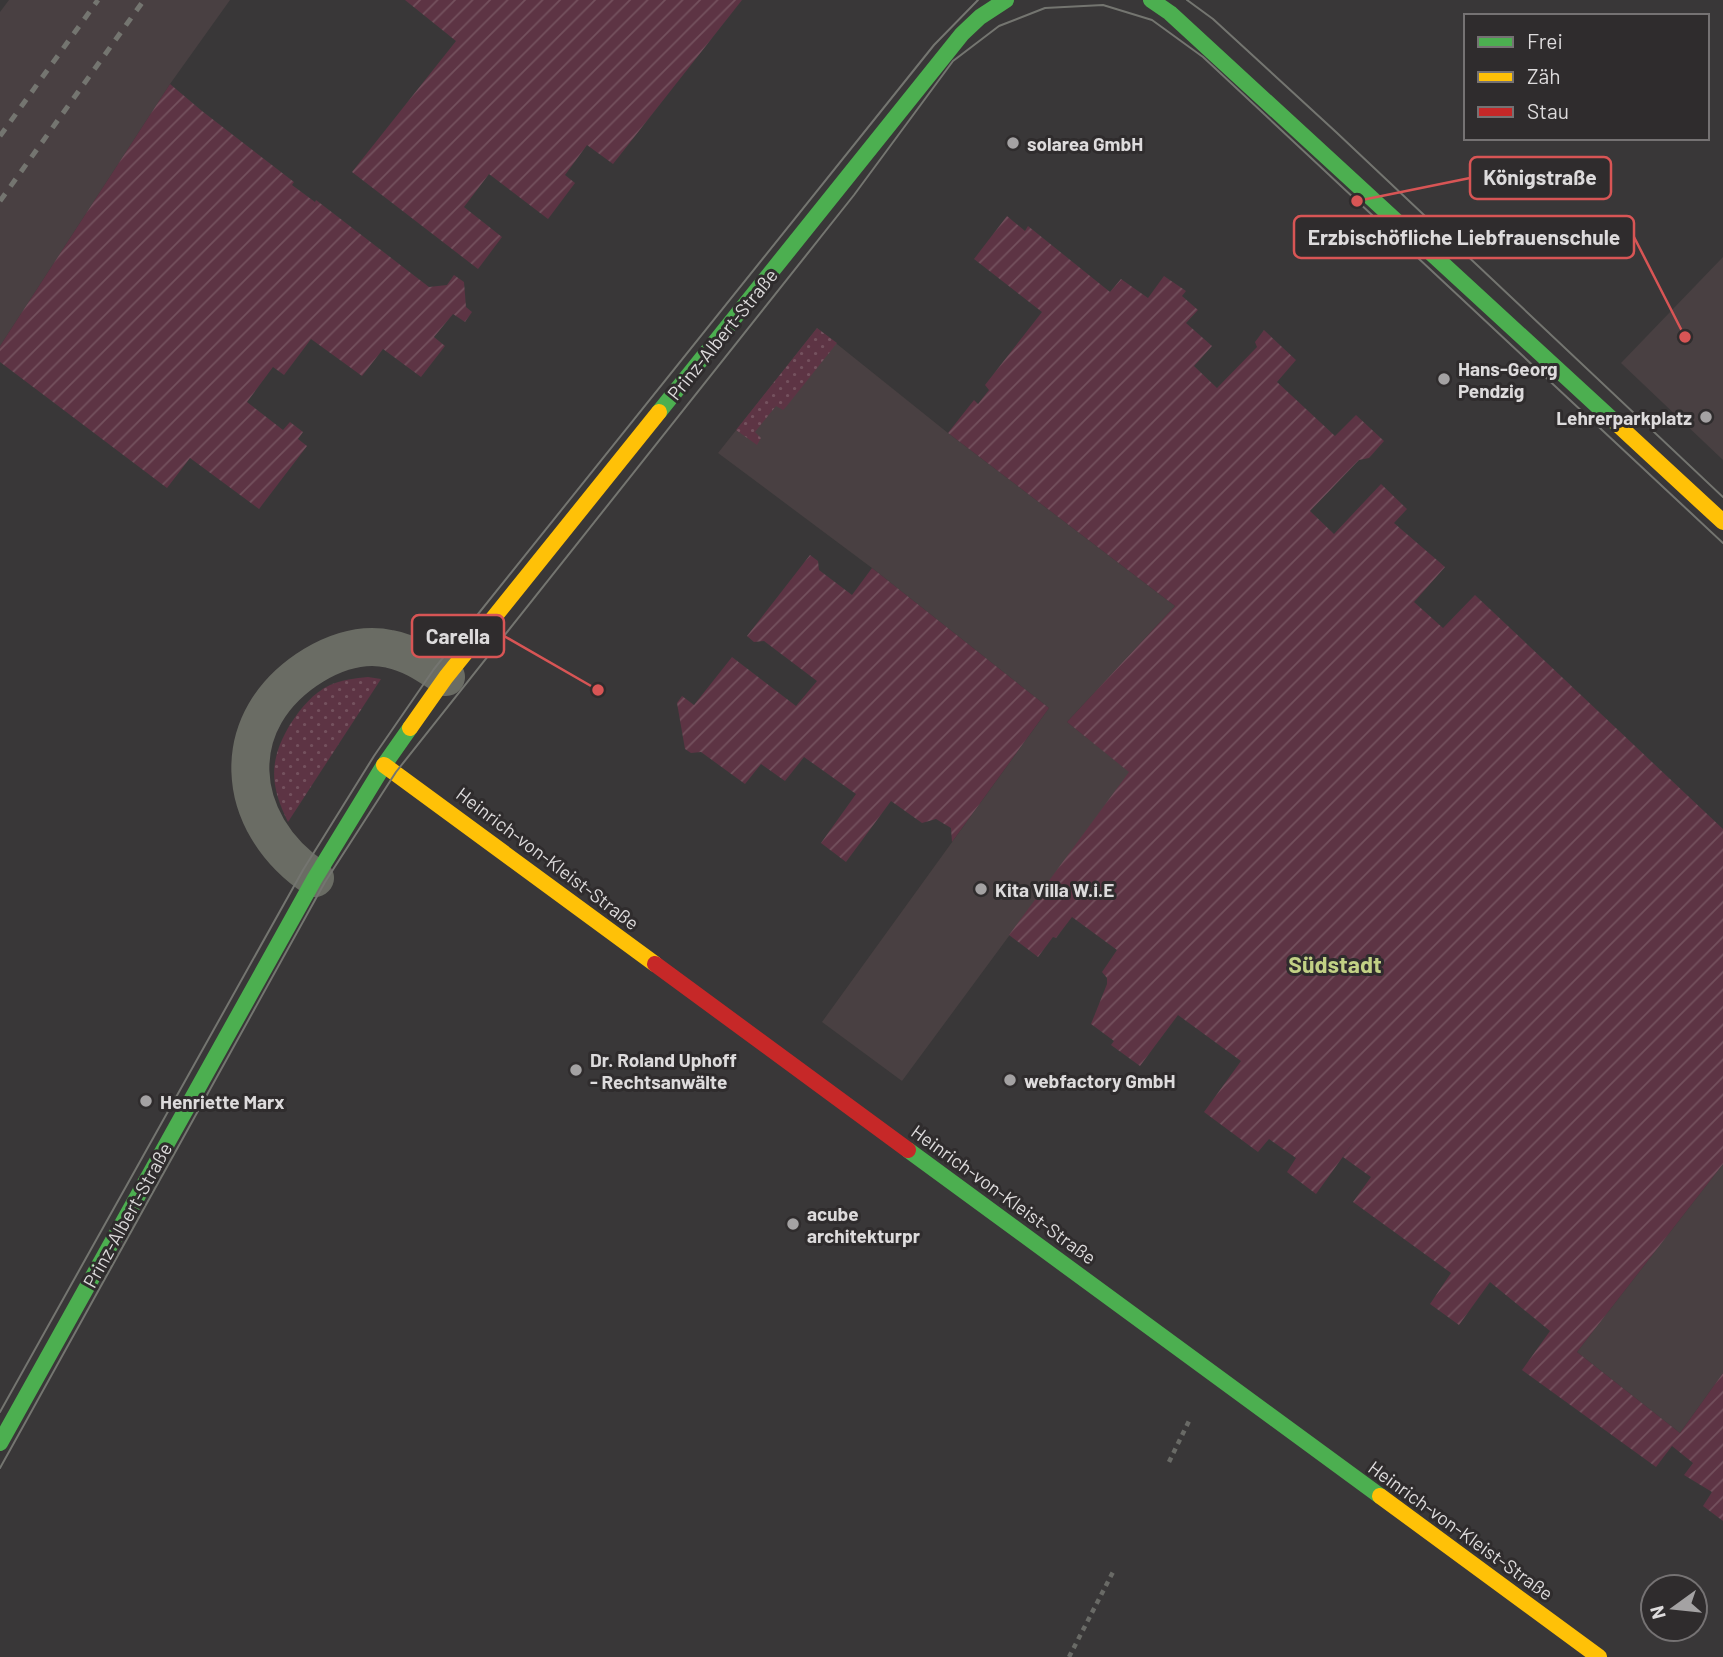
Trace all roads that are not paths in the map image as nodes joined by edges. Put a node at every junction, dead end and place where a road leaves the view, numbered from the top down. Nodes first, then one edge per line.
1 (1006, 0) edge
2 (1151, 0) edge
3 (1723, 522) edge
4 (446, 677) junction
5 (384, 765) junction
6 (316, 878) junction
7 (0, 1443) edge
8 (1599, 1657) edge

1 - 4 street, Prinz-Albert-Straße
2 - 3 street
4 - 5 street, Prinz-Albert-Straße
4 - 6 street
5 - 6 street, Prinz-Albert-Straße
5 - 8 street, Heinrich-von-Kleist-Straße
6 - 7 street, Prinz-Albert-Straße

